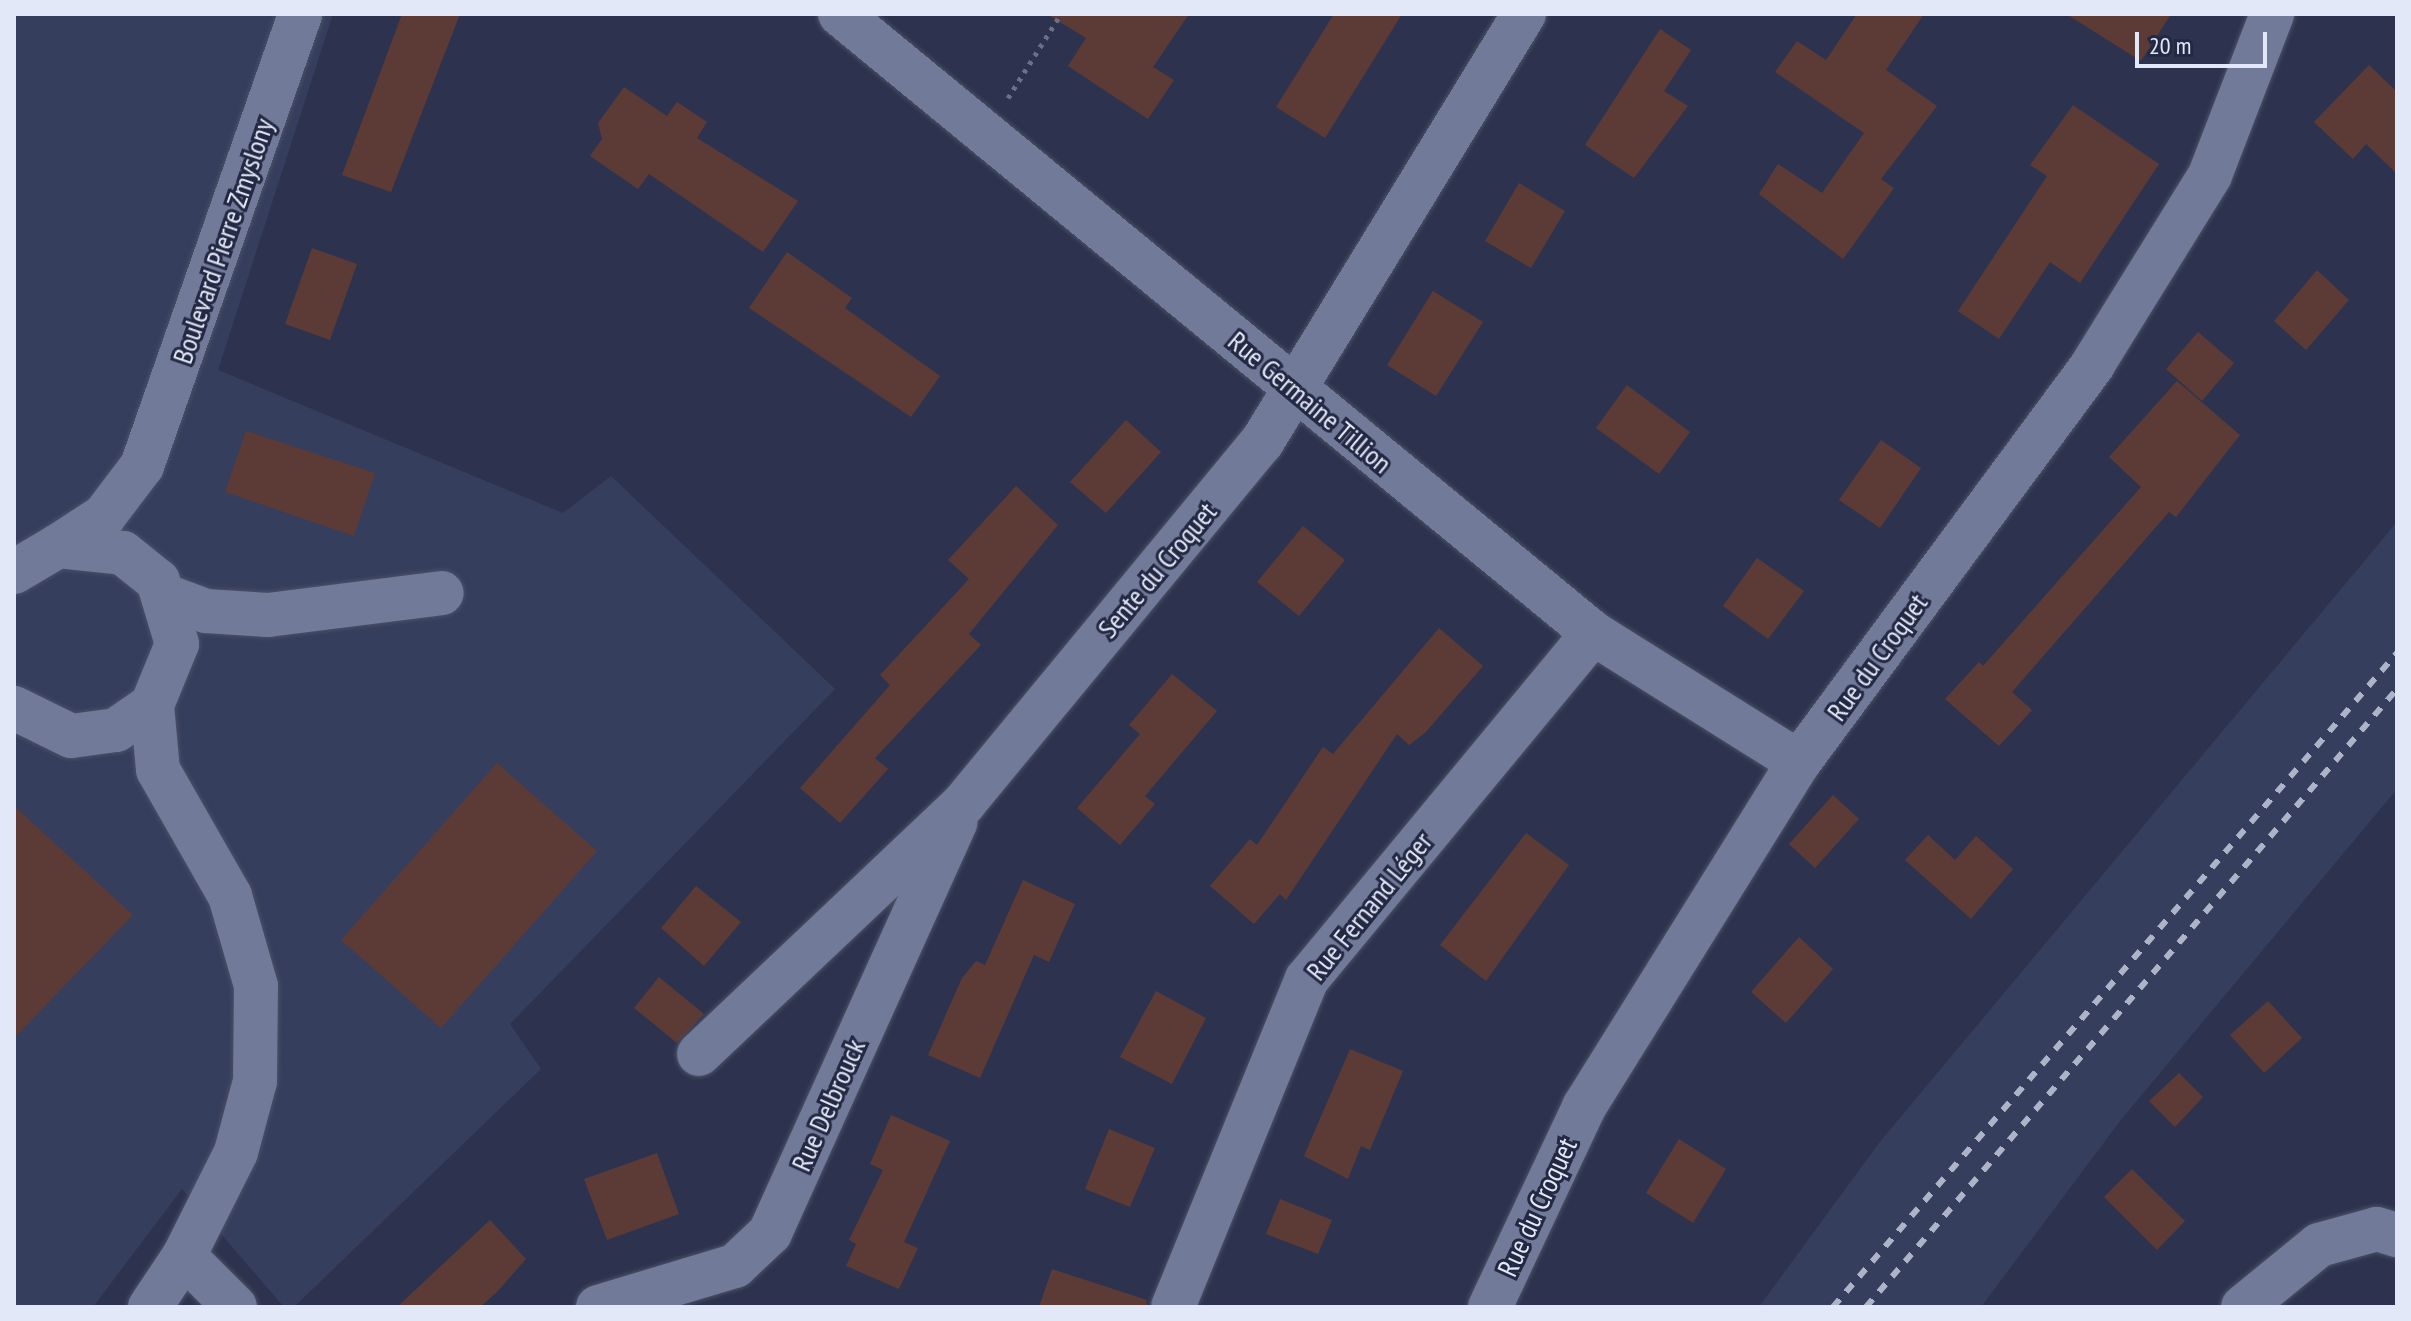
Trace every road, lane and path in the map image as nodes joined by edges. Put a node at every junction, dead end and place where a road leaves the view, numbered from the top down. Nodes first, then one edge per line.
1 (300, 14) edge
2 (840, 14) edge
3 (1061, 14) edge
4 (1524, 14) edge
5 (2272, 14) edge
6 (986, 132) junction
7 (1295, 387) junction
8 (142, 466) junction
9 (31, 556) edge
10 (154, 580) junction
11 (442, 593) dead end
12 (268, 615) junction
13 (1593, 633) junction
14 (174, 666) junction
15 (152, 705) junction
16 (14, 708) edge
17 (64, 734) junction
18 (14, 740) edge
19 (1799, 762) junction
20 (964, 803) junction
21 (175, 811) junction
22 (699, 1054) dead end
23 (2397, 1235) edge
24 (184, 1256) junction
25 (150, 1307) edge
26 (235, 1307) edge
27 (598, 1307) edge
28 (1173, 1307) edge
29 (1490, 1307) edge
30 (2243, 1307) edge

1 - 8 street, Boulevard Pierre Zmyslony
2 - 6 street, Rue Germaine Tillion
3 - 6 path
4 - 7 street, Sente du Croquet
5 - 19 street, Rue du Croquet
6 - 7 street, Rue Germaine Tillion
7 - 13 street, Rue Germaine Tillion
7 - 20 street, Sente du Croquet
8 - 9 street, Boulevard Pierre Zmyslony
8 - 10 street, Boulevard Pierre Zmyslony
9 - 10 street
10 - 12 street
10 - 14 street, Boulevard Pierre Zmyslony
11 - 12 street
12 - 14 street
13 - 19 street, Rue Germaine Tillion
13 - 28 street, Rue Fernand Léger
14 - 15 street
15 - 17 street
15 - 21 street
16 - 17 street
17 - 18 street
17 - 21 street
19 - 29 street, Rue du Croquet
20 - 22 street, Sente du Croquet
20 - 27 street, Rue Delbrouck
21 - 24 street
23 - 30 street
24 - 25 street
24 - 26 street

